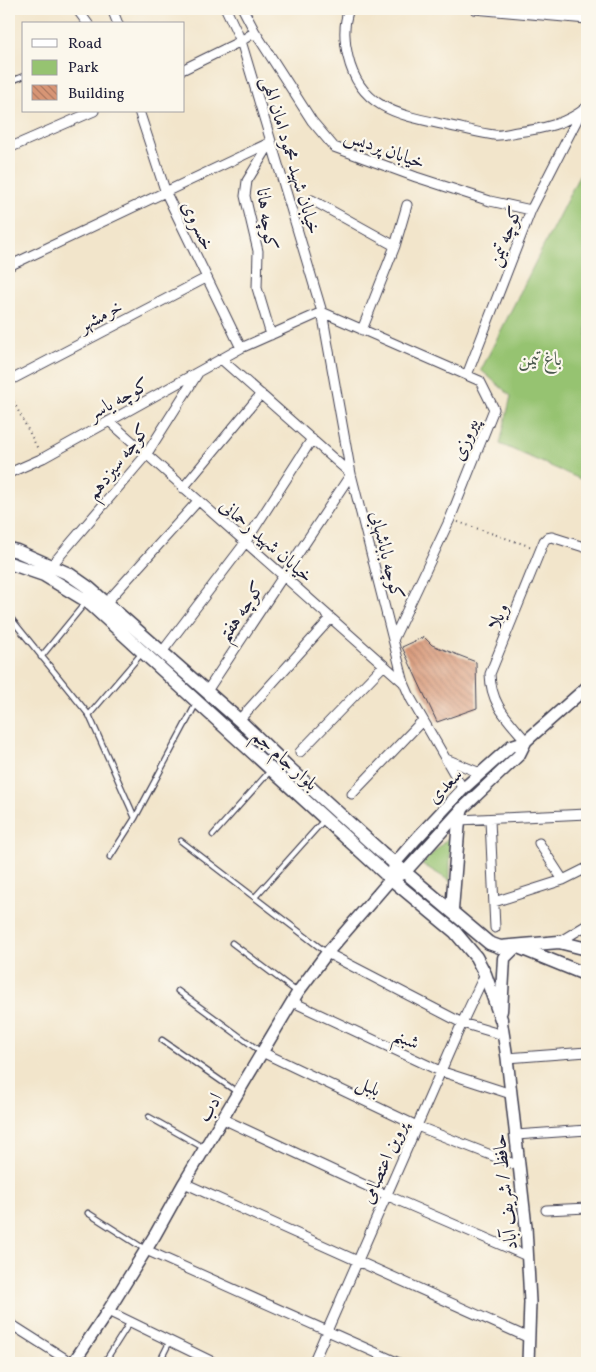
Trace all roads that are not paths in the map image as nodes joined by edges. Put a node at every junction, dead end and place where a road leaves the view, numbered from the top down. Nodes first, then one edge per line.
1 (77, 9) edge
2 (112, 9) edge
3 (226, 9) edge
4 (243, 9) edge
5 (349, 9) edge
6 (474, 9) edge
7 (587, 18) edge
8 (87, 22) edge
9 (117, 22) edge
10 (255, 32) junction
11 (241, 41) junction
12 (185, 69) edge
13 (22, 77) edge
14 (9, 82) edge
15 (587, 107) edge
16 (92, 112) edge
17 (139, 112) edge
18 (580, 114) junction
19 (271, 142) junction
20 (9, 148) edge
21 (166, 193) junction
22 (312, 200) dead end
23 (408, 205) dead end
24 (531, 210) junction
25 (396, 246) junction
26 (9, 266) edge
27 (206, 278) junction
28 (322, 312) junction
29 (362, 330) junction
30 (271, 335) junction
31 (240, 348) junction
32 (221, 359) junction
33 (200, 371) junction
34 (467, 375) junction
35 (9, 381) edge
36 (261, 394) junction
37 (109, 421) junction
38 (312, 439) junction
39 (146, 455) junction
40 (9, 473) edge
41 (351, 474) junction
42 (183, 488) junction
43 (198, 501) junction
44 (245, 543) junction
45 (587, 548) edge
46 (9, 549) edge
47 (9, 563) edge
48 (51, 566) junction
49 (283, 576) junction
50 (87, 601) junction
51 (106, 603) junction
52 (9, 616) edge
53 (331, 618) junction
54 (393, 640) junction
55 (142, 652) junction
56 (162, 652) junction
57 (41, 657) junction
58 (384, 665) junction
59 (404, 683) junction
60 (587, 687) edge
61 (206, 691) junction
62 (197, 703) junction
63 (89, 715) junction
64 (239, 720) junction
65 (423, 720) junction
66 (526, 741) junction
67 (300, 752) dead end
68 (446, 759) junction
69 (271, 770) junction
70 (480, 773) junction
71 (462, 789) junction
72 (352, 794) dead end
73 (587, 814) edge
74 (461, 815) junction
75 (135, 818) junction
76 (325, 819) junction
77 (490, 820) junction
78 (213, 835) dead end
79 (181, 841) dead end
80 (539, 843) dead end
81 (110, 857) dead end
82 (395, 864) junction
83 (587, 868) edge
84 (405, 872) junction
85 (391, 879) junction
86 (563, 880) junction
87 (255, 897) junction
88 (494, 902) junction
89 (452, 910) junction
90 (587, 925) edge
91 (495, 928) dead end
92 (559, 942) junction
93 (232, 943) dead end
94 (516, 946) junction
95 (587, 949) edge
96 (327, 953) junction
97 (485, 974) junction
98 (587, 975) edge
99 (178, 991) dead end
100 (296, 997) junction
101 (501, 1019) junction
102 (462, 1023) junction
103 (503, 1035) junction
104 (162, 1040) dead end
105 (262, 1052) junction
106 (587, 1052) edge
107 (507, 1058) junction
108 (440, 1072) junction
109 (238, 1092) junction
110 (511, 1094) junction
111 (149, 1117) dead end
112 (223, 1119) junction
113 (417, 1126) junction
114 (587, 1130) edge
115 (516, 1135) junction
116 (205, 1148) junction
117 (519, 1166) junction
118 (184, 1183) junction
119 (386, 1195) junction
120 (587, 1208) edge
121 (546, 1210) dead end
122 (88, 1213) dead end
123 (146, 1250) junction
124 (527, 1256) junction
125 (358, 1261) junction
126 (108, 1311) junction
127 (130, 1322) junction
128 (9, 1323) edge
129 (327, 1331) junction
130 (529, 1338) junction
131 (170, 1341) junction
132 (212, 1362) edge
133 (72, 1363) edge
134 (104, 1363) edge
135 (159, 1363) edge
136 (313, 1363) edge
137 (399, 1363) edge
138 (528, 1363) edge

1 - 8 street
2 - 9 street
3 - 11 street, خیابان شهید محمود امان الهی
4 - 10 street, خیابان پردیس
5 - 18 street
6 - 7 street
10 - 11 street
10 - 24 street, خیابان پردیس
11 - 12 street
11 - 19 street, خیابان شهید محمود امان الهی
13 - 14 lane
15 - 18 street
16 - 20 street
17 - 21 street, خسروی
18 - 24 street, کوچه تیمن
19 - 21 street
19 - 28 street, خیابان شهید محمود امان الهی
19 - 30 street, کوچه هانا
21 - 26 street
21 - 27 street, خسروی
22 - 25 street
23 - 25 street
24 - 34 street, کوچه تیمن
25 - 29 street
27 - 31 street, خسروی
27 - 35 street, خرمشهر
28 - 29 street, پیروزی
28 - 30 street, کوچه یاسر
28 - 41 street, کوچه باباشهابی
29 - 34 street, پیروزی
30 - 31 street, کوچه یاسر
31 - 32 street, کوچه یاسر
32 - 33 street, کوچه یاسر
32 - 36 street
33 - 37 street, کوچه یاسر
33 - 39 street, کوچه سیزدهم
34 - 54 street, پیروزی
36 - 38 street
36 - 42 street
37 - 39 street, خیابان شهید رحمانی
37 - 40 street, کوچه یاسر
38 - 41 street
38 - 44 street
39 - 42 street, خیابان شهید رحمانی
39 - 48 street, کوچه سیزدهم
41 - 49 street, کوچه هفتم
41 - 54 street, کوچه باباشهابی
42 - 43 street, خیابان شهید رحمانی
43 - 44 street, خیابان شهید رحمانی
43 - 51 street
44 - 49 street, خیابان شهید رحمانی
44 - 56 street
45 - 66 street, ویلا
46 - 48 main road, بلوار جام جم
47 - 50 main road, بلوار جام جم
48 - 51 main road, بلوار جام جم
49 - 53 street, خیابان شهید رحمانی
49 - 61 street, کوچه هفتم
50 - 55 main road, بلوار جام جم
50 - 57 lane
51 - 56 main road, بلوار جام جم
52 - 57 lane
53 - 58 street, خیابان شهید رحمانی
53 - 64 street
54 - 59 street, کوچه باباشهابی
55 - 62 main road, بلوار جام جم
55 - 63 lane
56 - 61 main road, بلوار جام جم
57 - 63 lane
58 - 59 street, خیابان شهید رحمانی
58 - 67 street
59 - 65 street, کوچه باباشهابی
60 - 66 street, سعدی
61 - 62 main road
61 - 64 main road, بلوار جام جم
62 - 69 main road, بلوار جام جم
62 - 75 lane
63 - 75 lane
64 - 82 main road, بلوار جام جم
65 - 68 street, کوچه باباشهابی
65 - 72 street
66 - 70 street, سعدی
66 - 74 street, سعدی
68 - 70 street
68 - 71 street, کوچه باباشهابی
69 - 76 main road, بلوار جام جم
69 - 78 lane
70 - 71 street, سعدی
71 - 82 street, سعدی
73 - 77 street
74 - 77 street
74 - 84 street, سعدی
74 - 89 main road
75 - 81 lane
76 - 85 main road, بلوار جام جم
76 - 87 lane
77 - 88 street
79 - 87 lane
80 - 86 street
82 - 84 main road, بلوار جام جم
82 - 85 street
83 - 86 street
84 - 85 street
84 - 89 main road, بلوار جام جم
85 - 96 street, ادب
85 - 97 main road, بلوار جام جم
86 - 88 street
87 - 96 lane
88 - 91 street
89 - 94 main road, بلوار جام جم
90 - 92 street
92 - 94 main road
92 - 95 main road
93 - 100 lane
94 - 98 main road
94 - 101 main road
96 - 100 street, ادب
96 - 102 street
97 - 101 main road, بلوار جام جم
97 - 102 street, پروین اعتصامی
99 - 105 lane
100 - 105 street, ادب
100 - 108 street, شبنم
101 - 103 street, حافظ / شریف آباد
102 - 103 street
102 - 108 street, پروین اعتصامی
103 - 107 street, حافظ / شریف آباد
104 - 109 lane
105 - 109 street, ادب
105 - 113 street, بلبل
106 - 107 street
107 - 110 street, حافظ / شریف آباد
108 - 110 street, شبنم
108 - 113 street, پروین اعتصامی
109 - 112 street, ادب
110 - 115 street, حافظ / شریف آباد
111 - 116 lane
112 - 116 street, ادب
112 - 119 street
113 - 117 street, بلبل
113 - 119 street, پروین اعتصامی
114 - 115 street
115 - 117 street, حافظ / شریف آباد
116 - 118 street, ادب
117 - 124 street, حافظ / شریف آباد
118 - 123 street, ادب
118 - 125 street
119 - 124 street
119 - 125 street, پروین اعتصامی
120 - 121 street
122 - 123 lane
123 - 126 street, ادب
123 - 129 street
124 - 130 street, حافظ / شریف آباد
125 - 129 street, پروین اعتصامی
125 - 130 street
126 - 127 street
126 - 133 street, ادب
127 - 131 street
127 - 134 lane
128 - 133 street
129 - 136 street, پروین اعتصامی
129 - 137 street
130 - 138 street, حافظ / شریف آباد
131 - 132 street
131 - 135 lane

